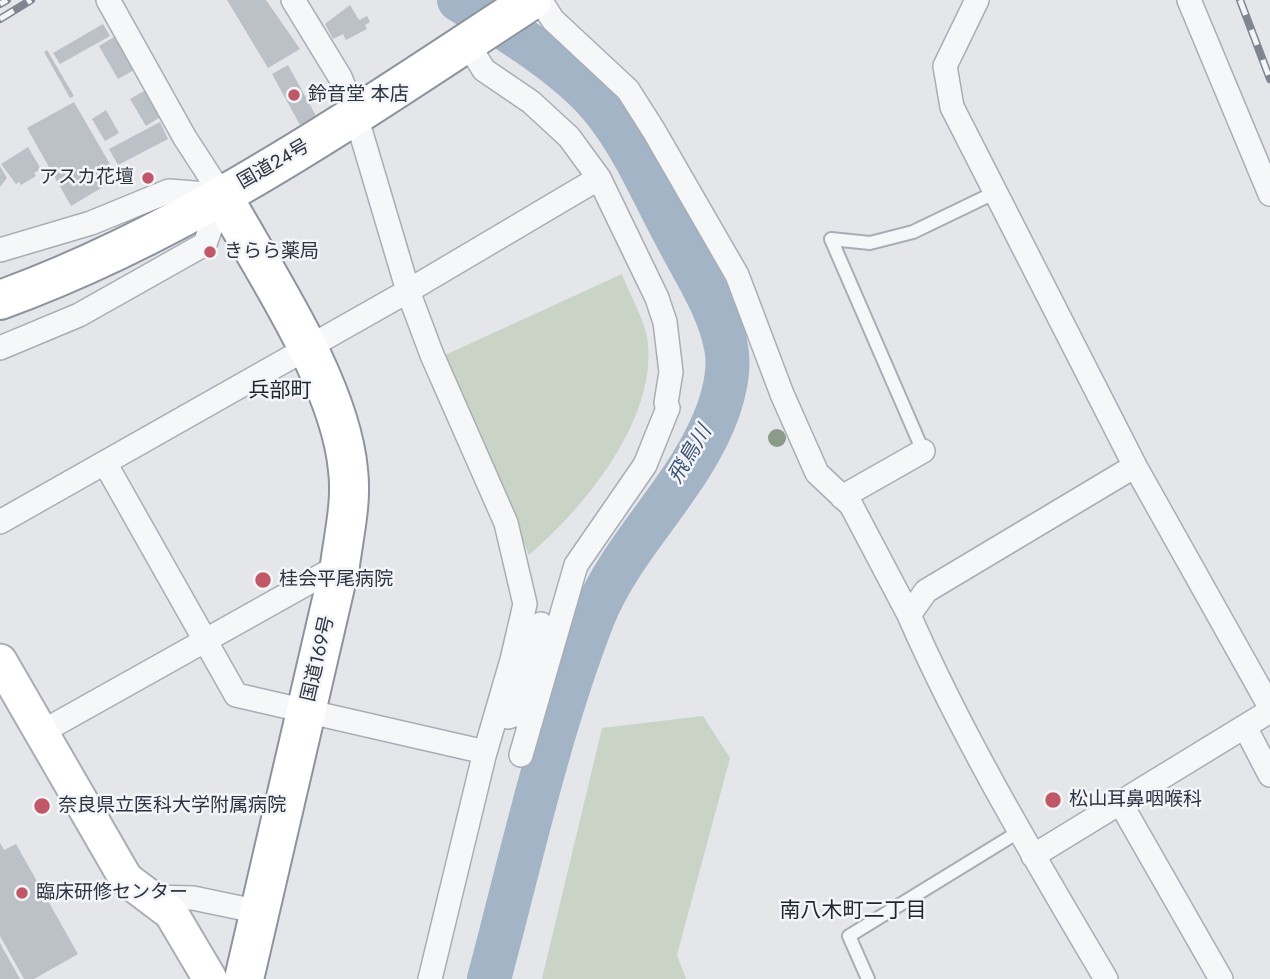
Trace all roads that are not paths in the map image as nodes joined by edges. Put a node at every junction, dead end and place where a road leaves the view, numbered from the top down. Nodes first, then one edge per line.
1 (108, 0) edge
2 (293, 0) edge
3 (977, 0) edge
4 (1189, 0) edge
5 (529, 4) edge
6 (471, 40) junction
7 (356, 116) junction
8 (599, 178) junction
9 (996, 192) junction
10 (1270, 194) edge
11 (222, 195) junction
12 (0, 250) edge
13 (408, 291) junction
14 (0, 300) edge
15 (0, 348) edge
16 (306, 348) junction
17 (923, 451) joint
18 (105, 463) junction
19 (1135, 466) junction
20 (842, 497) junction
21 (0, 522) edge
22 (340, 565) junction
23 (908, 615) junction
24 (559, 616) junction
25 (205, 639) junction
26 (0, 661) edge
27 (9, 694) edge
28 (1270, 709) edge
29 (307, 711) junction
30 (496, 715) junction
31 (1245, 727) junction
32 (40, 733) junction
33 (485, 752) junction
34 (521, 755) dead end
35 (1270, 775) edge
36 (1121, 804) junction
37 (1020, 831) junction
38 (1033, 856) junction
39 (150, 897) junction
40 (260, 912) junction
41 (211, 979) edge
42 (244, 979) edge
43 (430, 979) edge
44 (868, 979) edge
45 (1105, 979) edge
46 (1221, 979) edge

1 - 11 street
2 - 7 street
3 - 9 street
4 - 10 street
5 - 6 highway, 国道24号
5 - 20 street
6 - 7 highway, 国道24号
6 - 8 street
7 - 11 highway, 国道24号
7 - 13 street
8 - 13 street
8 - 24 street
9 - 17 lane
9 - 19 street
11 - 12 street
11 - 14 highway, 国道24号
11 - 15 street
11 - 16 highway, 国道169号
13 - 16 street
13 - 30 street
16 - 18 street
16 - 22 highway, 国道169号
17 - 20 street
18 - 21 street
18 - 25 street
19 - 23 street
19 - 28 street
20 - 23 street
22 - 25 street
22 - 29 highway, 国道169号
23 - 37 street
24 - 30 street
24 - 34 street
25 - 29 street
25 - 32 street
26 - 27 street
27 - 32 street
28 - 31 street
29 - 33 street
29 - 40 highway, 国道169号
30 - 33 street
31 - 35 street
31 - 36 street
32 - 39 street
33 - 43 street
36 - 38 street
36 - 46 street
37 - 38 street
37 - 44 lane
38 - 45 street
39 - 40 street
39 - 41 street
40 - 42 highway, 国道169号

